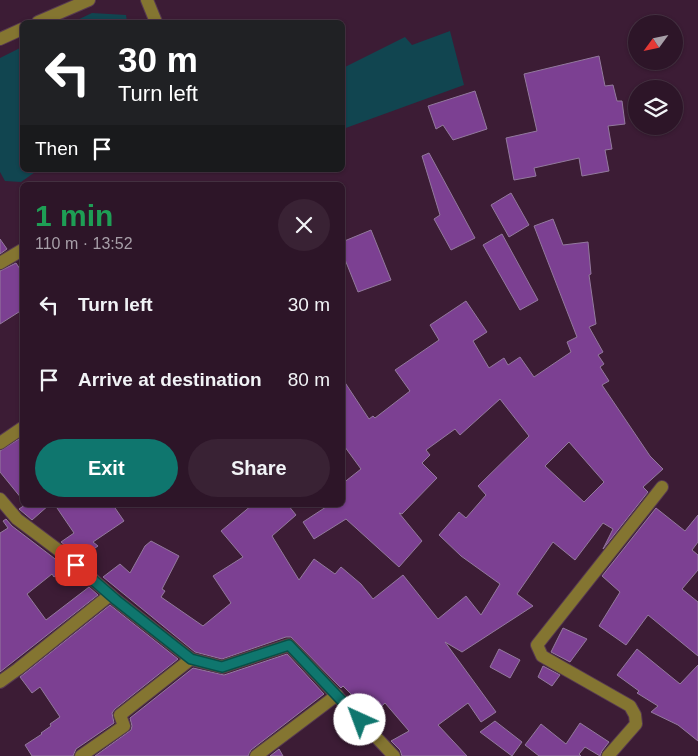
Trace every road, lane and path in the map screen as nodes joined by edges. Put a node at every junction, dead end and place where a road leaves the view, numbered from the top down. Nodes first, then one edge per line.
1 (89, 0) edge
2 (147, 0) edge
3 (43, 20) edge
4 (155, 20) edge
5 (20, 30) edge
6 (0, 39) edge
7 (20, 251) edge
8 (0, 263) edge
9 (20, 429) edge
10 (0, 443) edge
11 (662, 487) dead end
12 (0, 499) edge
13 (110, 595) junction
14 (191, 659) junction
15 (0, 682) edge
16 (337, 695) junction
17 (82, 756) edge
18 (256, 756) edge
19 (394, 756) edge
20 (608, 756) edge

1 - 3 street
2 - 4 street
5 - 6 street
7 - 8 street
9 - 10 street
11 - 20 street
12 - 13 street
13 - 14 street
13 - 15 street
14 - 16 street
14 - 17 street
16 - 18 street
16 - 19 street

